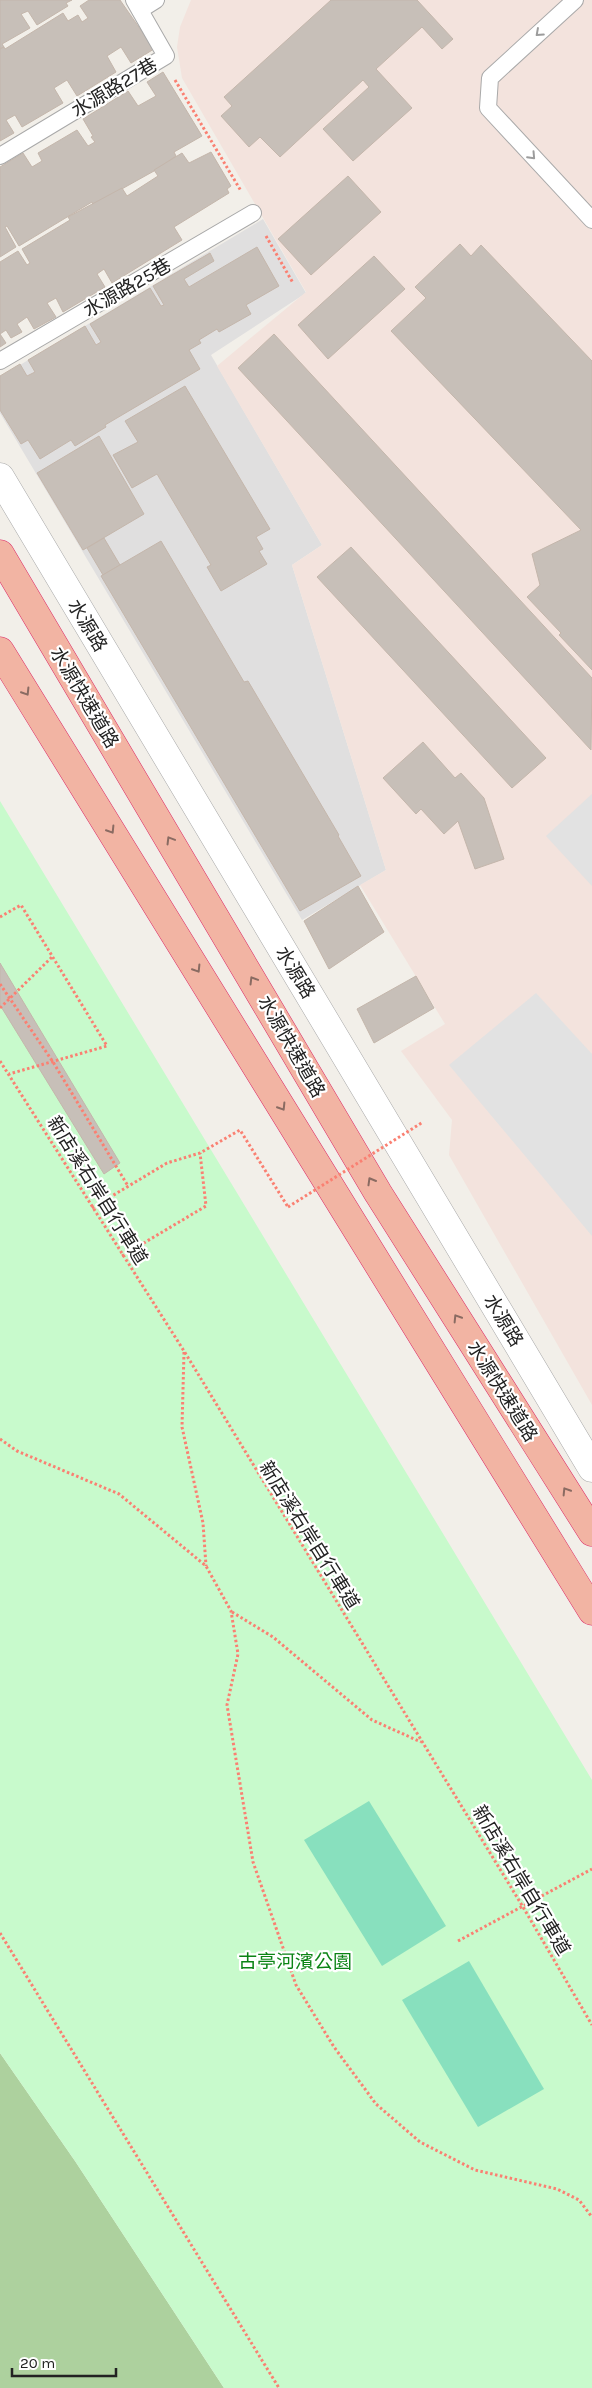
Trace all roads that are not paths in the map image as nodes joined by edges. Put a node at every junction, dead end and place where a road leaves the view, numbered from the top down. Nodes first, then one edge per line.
1 (156, 0) edge
2 (575, 0) edge
3 (137, 5) edge
4 (0, 156) edge
5 (253, 213) road end
6 (592, 220) edge
7 (0, 361) edge
8 (0, 477) edge
9 (0, 554) edge
10 (0, 651) edge
11 (592, 1468) edge
12 (592, 1532) edge
13 (592, 1611) edge

1 - 3 lane, 水源路27巷
2 -> 6 lane
3 - 4 lane, 水源路27巷
5 - 7 lane, 水源路25巷
8 - 11 street, 水源路
12 -> 9 highway, 水源快速道路
10 -> 13 highway, 水源快速道路

